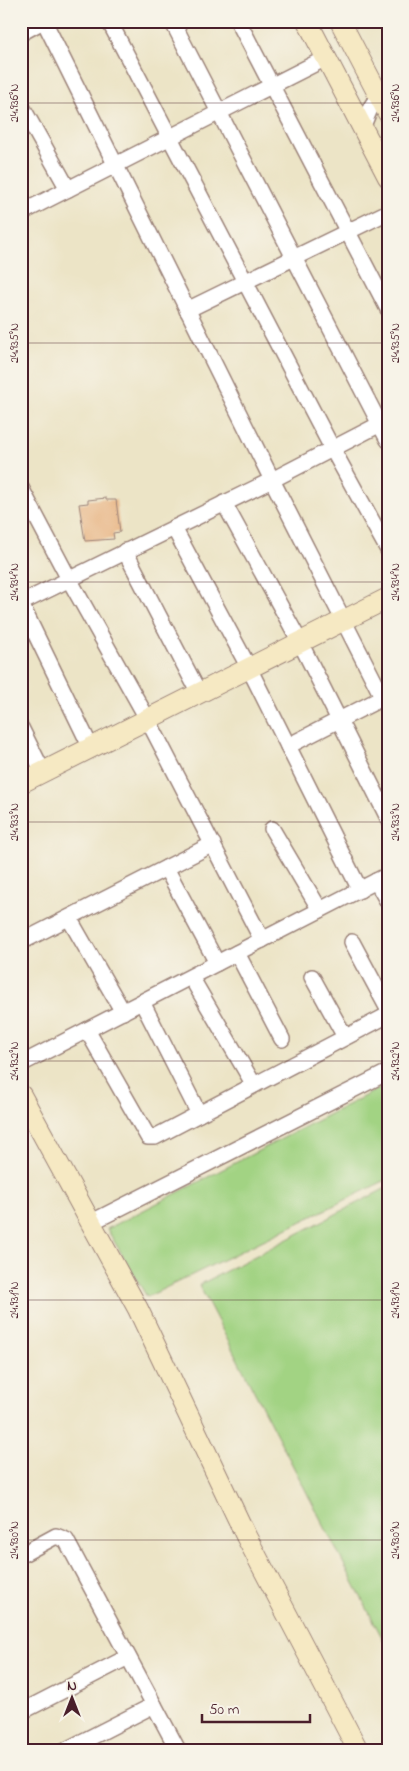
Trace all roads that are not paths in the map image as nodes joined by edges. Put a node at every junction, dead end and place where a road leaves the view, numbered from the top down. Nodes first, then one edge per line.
1 (43, 21) edge
2 (109, 21) edge
3 (172, 21) edge
4 (238, 21) edge
5 (307, 21) edge
6 (340, 21) edge
7 (21, 32) edge
8 (326, 58) junction
9 (272, 86) junction
10 (385, 100) edge
11 (21, 105) edge
12 (219, 112) junction
13 (362, 128) junction
14 (170, 137) junction
15 (116, 165) junction
16 (388, 177) edge
17 (68, 189) junction
18 (388, 212) edge
19 (21, 213) edge
20 (348, 231) junction
21 (294, 258) junction
22 (245, 282) junction
23 (388, 309) edge
24 (187, 310) junction
25 (384, 422) edge
26 (388, 440) edge
27 (333, 450) junction
28 (272, 480) junction
29 (21, 488) edge
30 (224, 503) junction
31 (174, 528) junction
32 (388, 550) edge
33 (125, 551) junction
34 (69, 578) junction
35 (388, 598) edge
36 (21, 603) edge
37 (344, 620) junction
38 (300, 642) junction
39 (249, 668) junction
40 (199, 694) junction
41 (386, 700) edge
42 (148, 720) junction
43 (339, 720) junction
44 (21, 728) edge
45 (288, 746) junction
46 (92, 748) junction
47 (43, 772) junction
48 (21, 783) edge
49 (388, 818) edge
50 (272, 829) dead end
51 (213, 844) junction
52 (166, 868) junction
53 (382, 878) edge
54 (360, 890) junction
55 (388, 902) edge
56 (320, 910) junction
57 (69, 918) junction
58 (262, 940) junction
59 (21, 942) edge
60 (352, 942) dead end
61 (237, 953) junction
62 (217, 963) junction
63 (191, 977) junction
64 (312, 977) dead end
65 (142, 1002) junction
66 (388, 1009) edge
67 (123, 1012) junction
68 (388, 1015) edge
69 (87, 1030) junction
70 (345, 1037) junction
71 (282, 1039) dead end
72 (21, 1064) edge
73 (388, 1072) edge
74 (254, 1085) junction
75 (21, 1095) edge
76 (199, 1114) junction
77 (90, 1223) junction
78 (21, 1555) edge
79 (128, 1657) junction
80 (154, 1705) junction
81 (21, 1712) edge
82 (66, 1750) edge
83 (178, 1750) edge
84 (358, 1750) edge

1 - 7 street
1 - 15 street
2 - 14 street
3 - 12 street
4 - 9 street
5 - 8 street
6 - 10 street
8 - 9 street
8 - 13 street
9 - 12 street
9 - 20 street
10 - 13 street
11 - 17 street
12 - 14 street
12 - 21 street
13 - 16 street
14 - 15 street
14 - 22 street
15 - 17 street
15 - 24 street
17 - 19 street
18 - 20 street
20 - 21 street
20 - 23 street
21 - 22 street
21 - 25 street
22 - 24 street
22 - 27 street
24 - 28 street
25 - 26 street
25 - 27 street
27 - 28 street
27 - 32 street
28 - 30 street
28 - 37 street
29 - 34 street
30 - 31 street
30 - 38 street
31 - 33 street
31 - 39 street
33 - 34 street
33 - 40 street
34 - 36 street
34 - 42 street
35 - 37 street
36 - 46 street
37 - 38 street
37 - 41 street
38 - 39 street
38 - 43 street
39 - 40 street
39 - 45 street
40 - 42 street
41 - 43 street
42 - 46 street
42 - 51 street
43 - 45 street
43 - 49 street
44 - 47 street
45 - 54 street
46 - 47 street
47 - 48 street
50 - 56 street
51 - 52 street
51 - 58 street
52 - 57 street
52 - 62 street
53 - 54 street
53 - 55 street
54 - 56 street
56 - 58 street
57 - 59 street
57 - 67 street
58 - 61 street
60 - 66 street
61 - 62 street
61 - 71 street
62 - 63 street
63 - 65 street
63 - 74 street
64 - 70 street
65 - 67 street
65 - 76 street
67 - 69 street
68 - 70 street
69 - 72 street
69 - 76 street
70 - 74 street
73 - 77 street
74 - 76 street
75 - 77 street
77 - 84 street
78 - 79 street
79 - 80 street
79 - 81 street
80 - 82 street
80 - 83 street

